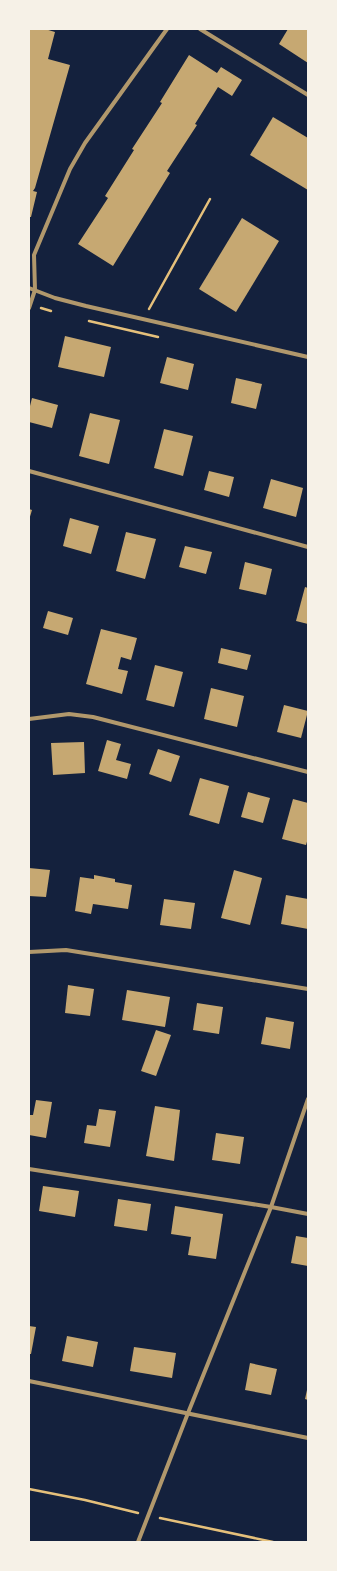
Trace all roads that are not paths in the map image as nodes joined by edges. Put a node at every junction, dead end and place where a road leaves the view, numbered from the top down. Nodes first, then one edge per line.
1 (167, 29) edge
2 (200, 29) edge
3 (308, 95) edge
4 (29, 288) edge
5 (35, 290) junction
6 (29, 308) edge
7 (308, 357) edge
8 (29, 471) edge
9 (308, 546) edge
10 (29, 719) edge
11 (308, 772) edge
12 (29, 952) edge
13 (308, 989) edge
14 (308, 1098) edge
15 (29, 1169) edge
16 (271, 1207) junction
17 (308, 1214) edge
18 (29, 1381) edge
19 (188, 1413) junction
20 (308, 1438) edge
21 (138, 1542) edge

1 - 5 street
2 - 3 street
4 - 5 street
5 - 6 street
5 - 7 street
8 - 9 street
10 - 11 street
12 - 13 street
14 - 16 street
15 - 16 street
16 - 17 street
16 - 19 street
18 - 19 street
19 - 20 street
19 - 21 street

